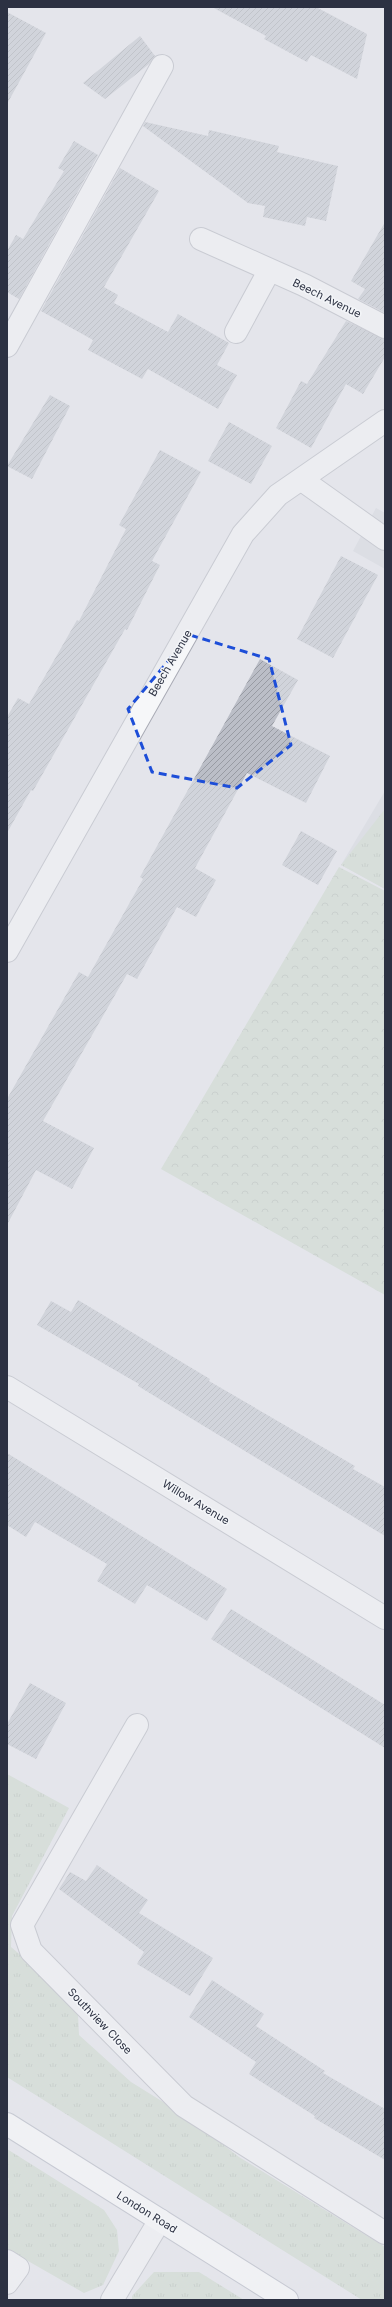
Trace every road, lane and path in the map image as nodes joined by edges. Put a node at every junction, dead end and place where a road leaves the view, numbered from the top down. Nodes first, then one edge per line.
1 (162, 66) dead end
2 (201, 239) dead end
3 (269, 271) junction
4 (385, 327) edge
5 (236, 332) dead end
6 (7, 346) edge
7 (385, 421) edge
8 (302, 480) junction
9 (385, 539) edge
10 (7, 952) edge
11 (7, 1387) edge
12 (385, 1618) edge
13 (137, 1725) dead end
14 (7, 2124) edge
15 (160, 2220) junction
16 (385, 2233) edge
17 (112, 2300) edge
18 (287, 2300) edge

1 - 6 street
2 - 3 street, Beech Avenue
3 - 4 street, Beech Avenue
3 - 5 street
7 - 8 street, Beech Avenue
8 - 9 street
8 - 10 street, Beech Avenue
11 - 12 street, Willow Avenue
13 - 16 street, Southview Close
14 - 15 main road, London Road
15 - 17 street
15 - 18 main road, London Road

